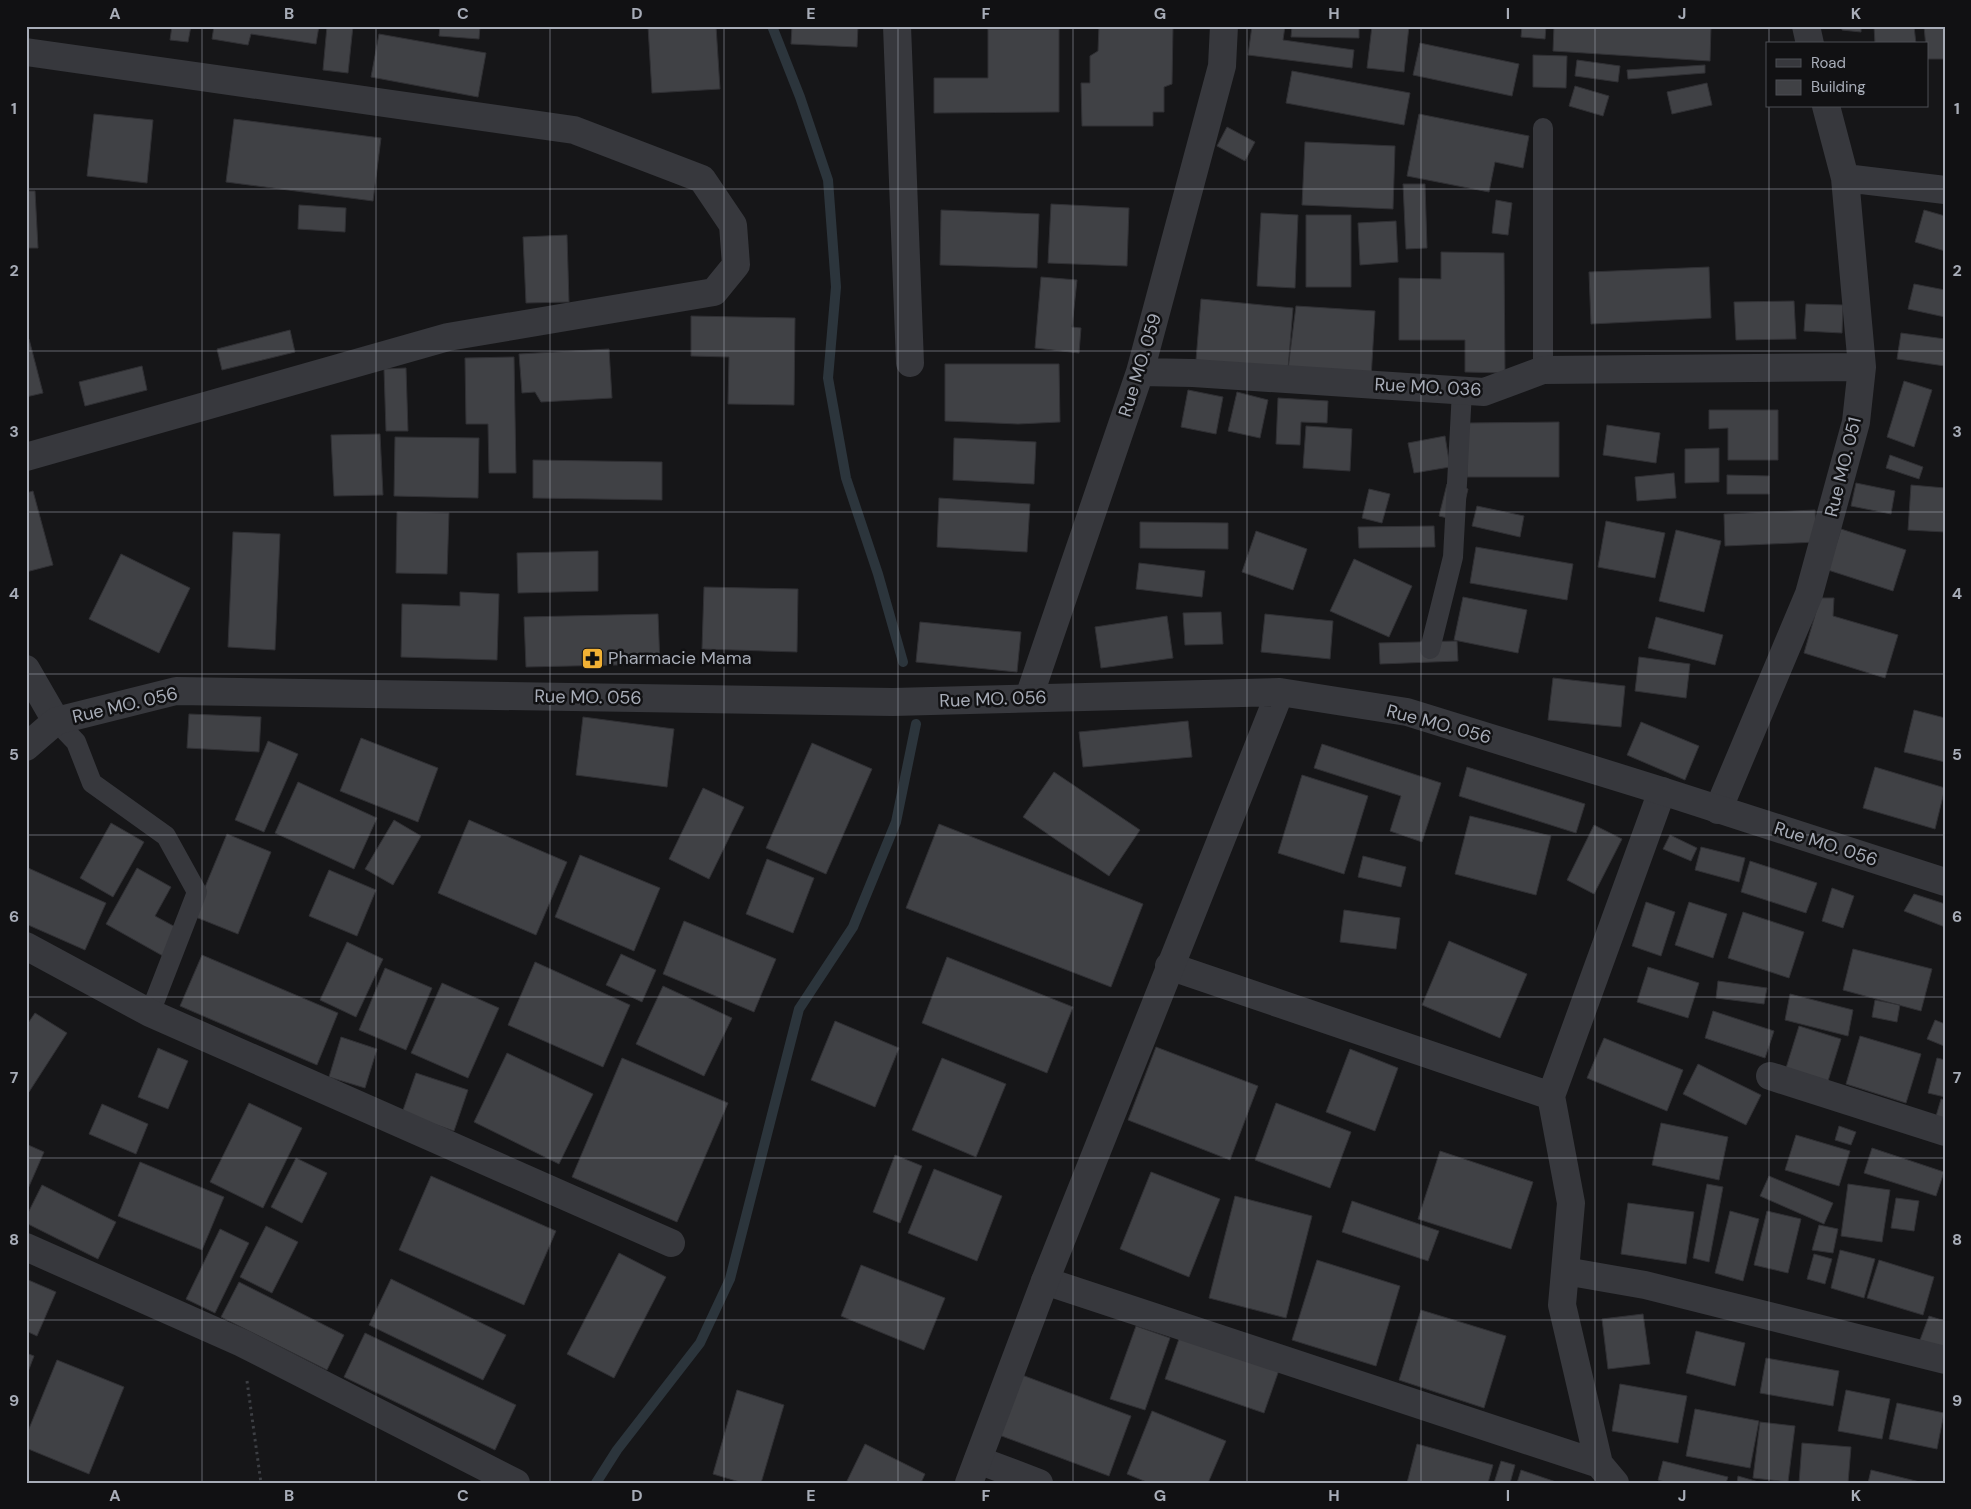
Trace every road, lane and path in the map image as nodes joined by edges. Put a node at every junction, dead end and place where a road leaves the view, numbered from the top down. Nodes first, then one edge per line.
1 (897, 26) edge
2 (1224, 26) edge
3 (1806, 26) edge
4 (1810, 42) edge
5 (26, 52) edge
6 (1827, 108) edge
7 (1543, 128) dead end
8 (1845, 178) junction
9 (1945, 190) edge
10 (910, 364) dead end
11 (1862, 367) junction
12 (1543, 370) junction
13 (1140, 372) junction
14 (1462, 391) junction
15 (26, 457) edge
16 (1430, 649) dead end
17 (26, 669) edge
18 (1280, 692) junction
19 (1029, 697) junction
20 (56, 721) junction
21 (26, 747) edge
22 (1662, 791) junction
23 (1718, 810) junction
24 (1945, 882) edge
25 (26, 946) edge
26 (1169, 966) junction
27 (150, 1013) junction
28 (1770, 1076) dead end
29 (1551, 1096) junction
30 (1945, 1132) edge
31 (671, 1243) dead end
32 (26, 1247) edge
33 (1565, 1271) junction
34 (1045, 1281) junction
35 (242, 1343) junction
36 (1945, 1360) edge
37 (974, 1472) edge
38 (1607, 1473) edge
39 (261, 1483) edge
40 (516, 1483) edge
41 (1039, 1483) edge

1 - 10 street
2 - 13 street, Rue MO. 059
3 - 4 street
5 - 15 street
6 - 8 street, Rue MO. 051
7 - 12 lane
8 - 9 street
8 - 11 street, Rue MO. 051
11 - 12 street, Rue MO. 036
11 - 23 street, Rue MO. 051
12 - 14 street, Rue MO. 036
13 - 14 street, Rue MO. 036
13 - 19 street, Rue MO. 059
14 - 16 lane
17 - 20 street
18 - 19 street, Rue MO. 056
18 - 22 street, Rue MO. 056
18 - 26 street
19 - 20 street, Rue MO. 056
20 - 21 street, Rue MO. 056
20 - 27 lane
22 - 23 street, Rue MO. 056
22 - 29 street
23 - 24 street, Rue MO. 056
25 - 27 street
26 - 29 street
26 - 34 street
27 - 31 street
28 - 30 street
29 - 33 street
32 - 35 street
33 - 36 street
33 - 38 street
34 - 37 street
34 - 38 street
35 - 39 path
35 - 40 street
37 - 41 street

